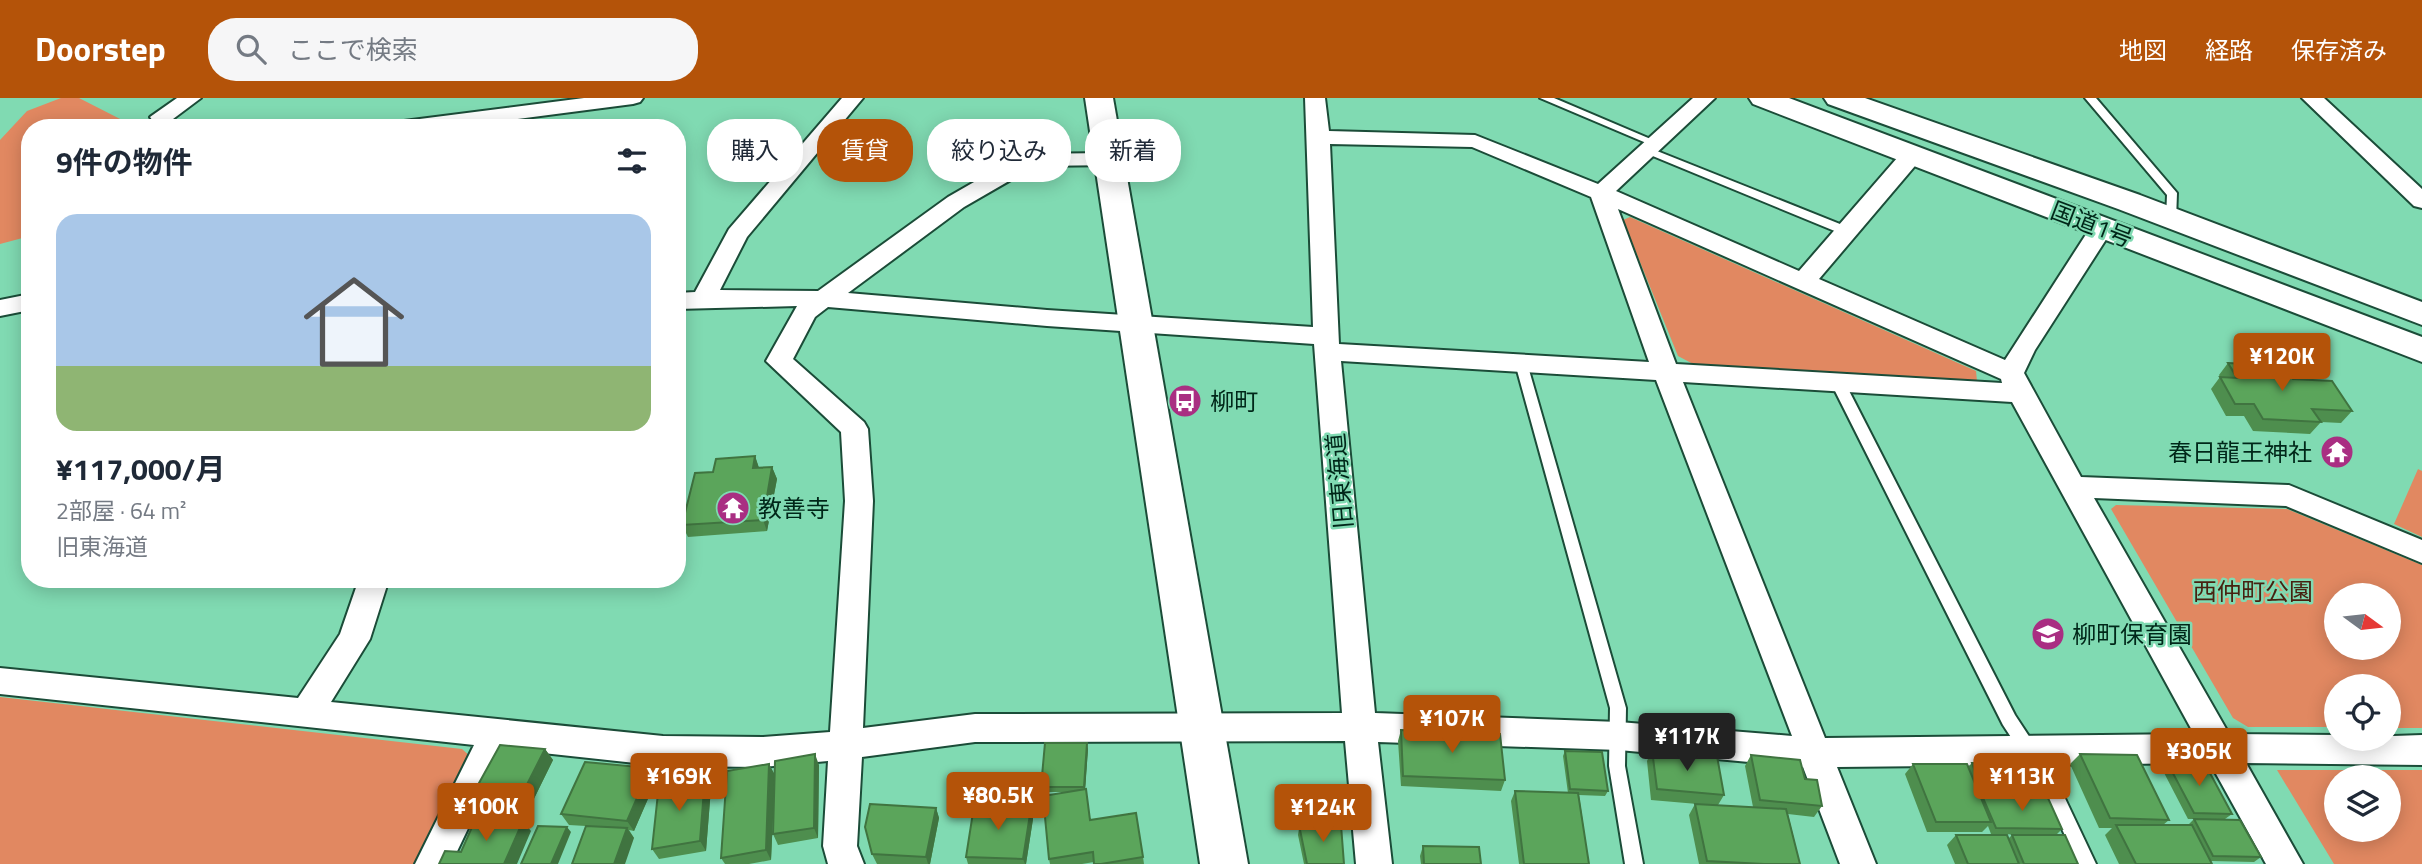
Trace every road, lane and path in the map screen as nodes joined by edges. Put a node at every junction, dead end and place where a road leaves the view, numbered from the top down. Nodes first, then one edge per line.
1 (191, 98) edge
2 (633, 98) edge
3 (1099, 98) edge
4 (1315, 98) edge
5 (1545, 98) edge
6 (1705, 98) edge
7 (1763, 98) edge
8 (1838, 98) edge
9 (2090, 98) edge
10 (2312, 98) edge
11 (849, 99) edge
12 (162, 119) edge
13 (440, 119) edge
14 (1103, 119) edge
15 (1319, 137) junction
16 (1651, 146) junction
17 (1912, 155) junction
18 (1085, 160) edge
19 (1114, 182) edge
20 (1601, 193) junction
21 (2422, 201) edge
22 (2172, 218) junction
23 (2102, 227) junction
24 (1846, 231) junction
25 (1804, 282) junction
26 (704, 298) junction
27 (686, 299) edge
28 (822, 299) junction
29 (21, 304) edge
30 (0, 308) edge
31 (2422, 314) edge
32 (1137, 325) junction
33 (1327, 344) junction
34 (2422, 350) edge
35 (1521, 363) junction
36 (1665, 370) junction
37 (1837, 381) junction
38 (2015, 383) junction
39 (2073, 487) junction
40 (2422, 552) edge
41 (371, 588) edge
42 (0, 681) edge
43 (306, 713) junction
44 (1200, 727) junction
45 (1359, 727) junction
46 (497, 733) junction
47 (1619, 736) junction
48 (844, 745) junction
49 (2219, 748) junction
50 (2422, 750) edge
51 (2030, 751) junction
52 (1815, 753) junction
53 (433, 864) edge
54 (846, 864) edge
55 (1224, 864) edge
56 (1374, 864) edge
57 (1634, 864) edge
58 (1858, 864) edge
59 (2087, 864) edge
60 (2285, 864) edge

1 - 12 street
2 - 13 street
3 - 14 main road
4 - 15 street, 旧東海道
5 - 16 lane
6 - 16 street
7 - 17 main road, 国道1号
8 - 22 main road, 国道1号
9 - 22 lane
10 - 21 street
11 - 26 street
15 - 20 street
15 - 33 street, 旧東海道
16 - 20 street
16 - 24 lane
17 - 23 main road, 国道1号
17 - 24 street
18 - 28 street
19 - 32 main road
20 - 25 street
20 - 36 street
22 - 31 main road, 国道1号
23 - 34 main road, 国道1号
23 - 38 street
24 - 25 street
25 - 38 street
26 - 27 street
26 - 28 street
28 - 32 street
28 - 48 street
29 - 30 street
32 - 33 street
32 - 44 main road
33 - 35 street
33 - 45 street, 旧東海道
35 - 36 street
35 - 47 lane
36 - 37 street
36 - 52 street
37 - 38 street
37 - 51 lane
38 - 39 street
39 - 40 street
39 - 49 street
41 - 43 street
42 - 43 street
43 - 46 street
44 - 45 street
44 - 48 street
44 - 55 main road
45 - 47 street
45 - 56 street, 旧東海道
46 - 48 street
46 - 53 street
47 - 52 street
47 - 57 lane
48 - 54 street
49 - 50 street
49 - 51 street
49 - 60 street
51 - 52 street
51 - 59 lane
52 - 58 street

